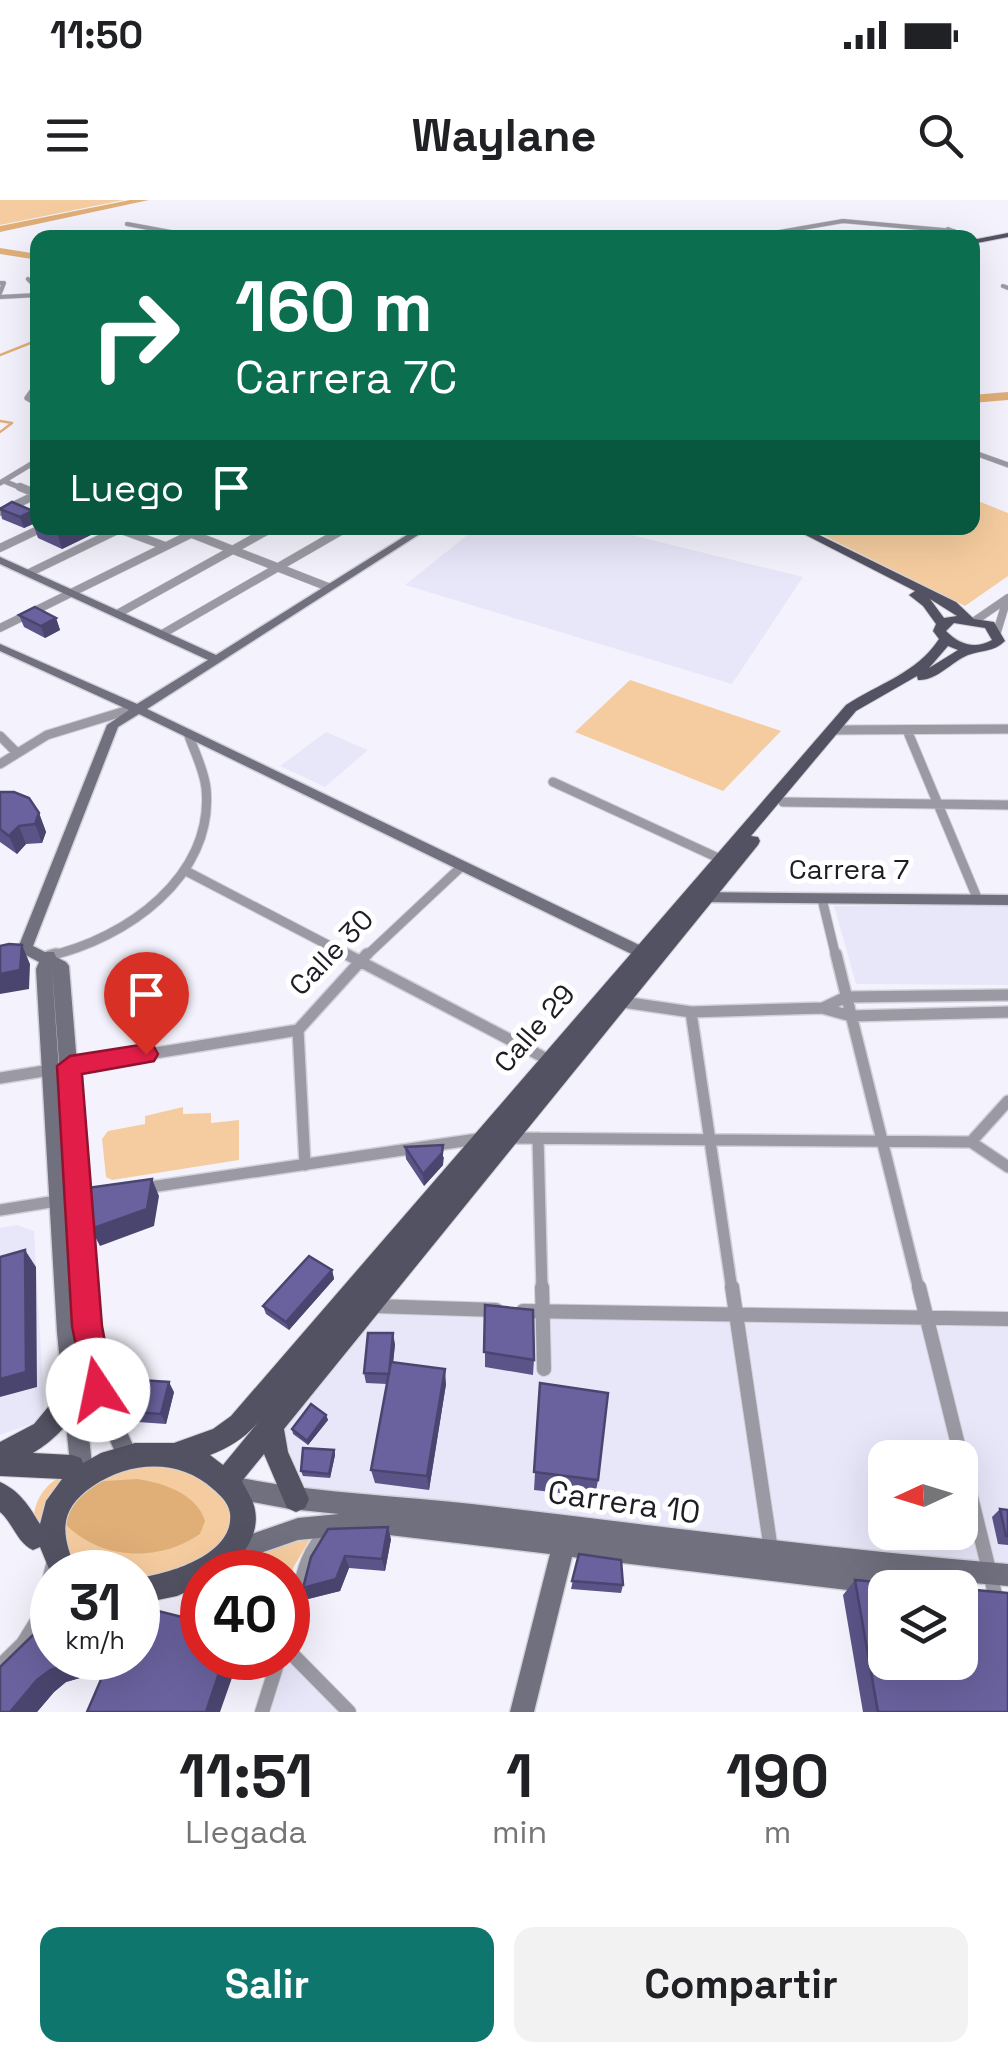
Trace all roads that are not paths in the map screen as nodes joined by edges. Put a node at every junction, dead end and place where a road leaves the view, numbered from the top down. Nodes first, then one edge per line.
1 (127, 224) dead end
2 (946, 228) dead end
3 (160, 230) edge
4 (781, 230) edge
5 (897, 230) edge
6 (950, 230) edge
7 (1008, 236) edge
8 (980, 239) edge
9 (28, 279) dead end
10 (30, 282) edge
11 (2, 283) edge
12 (30, 293) edge
13 (0, 295) edge
14 (980, 455) edge
15 (30, 464) edge
16 (1008, 465) edge
17 (2, 482) edge
18 (30, 492) edge
19 (30, 497) edge
20 (0, 512) edge
21 (30, 534) edge
22 (105, 535) edge
23 (137, 535) edge
24 (190, 535) edge
25 (195, 535) edge
26 (260, 535) edge
27 (334, 535) edge
28 (413, 535) edge
29 (794, 535) edge
30 (812, 535) edge
31 (166, 546) junction
32 (0, 548) edge
33 (233, 550) junction
34 (0, 560) edge
35 (280, 568) junction
36 (31, 572) junction
37 (328, 587) junction
38 (72, 592) junction
39 (1008, 598) edge
40 (119, 613) junction
41 (972, 620) junction
42 (0, 628) edge
43 (944, 632) junction
44 (164, 633) junction
45 (1001, 641) edge
46 (0, 647) edge
47 (969, 649) junction
48 (214, 658) junction
49 (135, 708) junction
50 (1008, 729) edge
51 (839, 730) junction
52 (907, 730) junction
53 (0, 736) edge
54 (188, 736) junction
55 (16, 752) junction
56 (0, 764) edge
57 (553, 782) dead end
58 (783, 802) junction
59 (939, 804) junction
60 (1008, 805) edge
61 (726, 862) junction
62 (462, 866) junction
63 (186, 870) junction
64 (697, 897) junction
65 (822, 899) junction
66 (978, 900) junction
67 (1008, 900) edge
68 (25, 948) junction
69 (8, 954) edge
70 (48, 956) junction
71 (648, 956) junction
72 (359, 962) junction
73 (1008, 995) edge
74 (846, 997) junction
75 (623, 1002) junction
76 (822, 1008) junction
77 (692, 1012) junction
78 (1008, 1012) edge
79 (851, 1016) junction
80 (298, 1030) junction
81 (547, 1059) junction
82 (60, 1068) junction
83 (0, 1078) edge
84 (1008, 1101) edge
85 (480, 1138) junction
86 (510, 1138) junction
87 (538, 1138) junction
88 (710, 1140) junction
89 (883, 1142) junction
90 (971, 1142) junction
91 (305, 1165) junction
92 (1008, 1168) edge
93 (135, 1189) edge
94 (88, 1196) junction
95 (58, 1200) junction
96 (0, 1210) edge
97 (342, 1305) junction
98 (369, 1306) junction
99 (543, 1312) junction
100 (739, 1318) junction
101 (928, 1319) junction
102 (1008, 1319) edge
103 (544, 1369) dead end
104 (72, 1396) junction
105 (271, 1422) junction
106 (0, 1454) edge
107 (126, 1454) junction
108 (171, 1456) junction
109 (0, 1464) edge
110 (77, 1466) junction
111 (228, 1484) junction
112 (0, 1495) edge
113 (296, 1499) junction
114 (373, 1512) junction
115 (339, 1523) junction
116 (566, 1535) junction
117 (35, 1539) junction
118 (44, 1550) edge
119 (229, 1550) edge
120 (238, 1550) edge
121 (310, 1550) edge
122 (773, 1564) junction
123 (868, 1579) edge
124 (1000, 1584) edge
125 (30, 1632) edge
126 (30, 1636) edge
127 (24, 1642) junction
128 (0, 1666) edge
129 (310, 1672) edge
130 (272, 1680) edge
131 (262, 1712) edge
132 (349, 1712) edge
133 (522, 1712) edge

1 - 3 street
2 - 6 street
4 - 5 street
7 - 8 main road
9 - 10 street
11 - 13 street
12 - 13 street
14 - 16 street
15 - 17 street
17 - 18 street
19 - 20 street
21 - 32 street
22 - 36 street
23 - 31 street
24 - 31 street
25 - 33 street
26 - 33 street
27 - 35 street
28 - 37 street
29 - 43 main road
30 - 41 main road
31 - 38 street
33 - 35 street
33 - 40 street
34 - 36 street
35 - 37 street
35 - 44 street
36 - 38 street
37 - 48 street
38 - 40 street
38 - 42 street
39 - 41 street
39 - 45 street
40 - 44 street
41 - 43 main road
41 - 45 main road
43 - 47 main road
43 - 51 main road, Calle 29
44 - 48 street
45 - 47 main road
46 - 49 street
47 - 51 main road, Calle 29
48 - 49 street
49 - 54 street
49 - 55 street
49 - 68 street
50 - 52 street
51 - 52 street
51 - 58 main road, Calle 29
51 - 61 main road, Calle 29
52 - 59 street
53 - 55 street
54 - 62 street
54 - 63 street
55 - 56 street
57 - 61 street
58 - 59 street
58 - 61 main road, Calle 29
59 - 60 street
59 - 66 street
61 - 64 main road, Calle 29
62 - 71 street
62 - 72 street, Calle 30
63 - 70 street
63 - 72 street
64 - 65 street, Carrera 7
64 - 71 main road, Calle 29
65 - 66 street, Carrera 7
65 - 74 street
66 - 67 street, Carrera 7
68 - 69 street
68 - 70 street
70 - 82 street
71 - 75 main road, Calle 29
71 - 81 main road, Calle 29
72 - 80 street, Calle 30
72 - 81 street
73 - 74 street
74 - 76 street
74 - 79 street
75 - 77 street
75 - 86 main road, Calle 29
76 - 77 street
76 - 79 street
77 - 88 street
78 - 79 street
79 - 89 street
80 - 82 street
80 - 91 street, Calle 30
81 - 85 main road, Calle 29
82 - 83 street
82 - 94 street
82 - 95 street
84 - 90 street
85 - 86 street
85 - 91 street
85 - 97 main road, Calle 29
86 - 87 street
86 - 98 main road, Calle 29
87 - 88 street
87 - 99 street
88 - 89 street
88 - 100 street
89 - 90 street
89 - 101 street
90 - 92 street
91 - 93 street
94 - 95 street
94 - 107 street
95 - 96 street
95 - 104 street
97 - 98 street
97 - 108 main road, Calle 29
98 - 99 street
98 - 105 main road, Calle 29
99 - 100 street
99 - 103 street
100 - 101 street
100 - 122 street
101 - 102 street
101 - 124 street
104 - 106 main road
104 - 110 street
105 - 111 main road
105 - 113 main road
107 - 108 main road
107 - 110 main road
108 - 111 main road
109 - 110 main road
110 - 117 main road
111 - 113 street, Carrera 10
111 - 119 main road
112 - 117 main road
113 - 114 street, Carrera 10
114 - 115 street, Carrera 10
114 - 116 street, Carrera 10
115 - 120 street, Carrera 10
115 - 121 street
116 - 122 street, Carrera 10
116 - 133 street
117 - 118 main road
122 - 123 street, Carrera 10
122 - 124 street, Carrera 10
125 - 127 street
126 - 127 street
127 - 128 street
129 - 132 street
130 - 131 street

